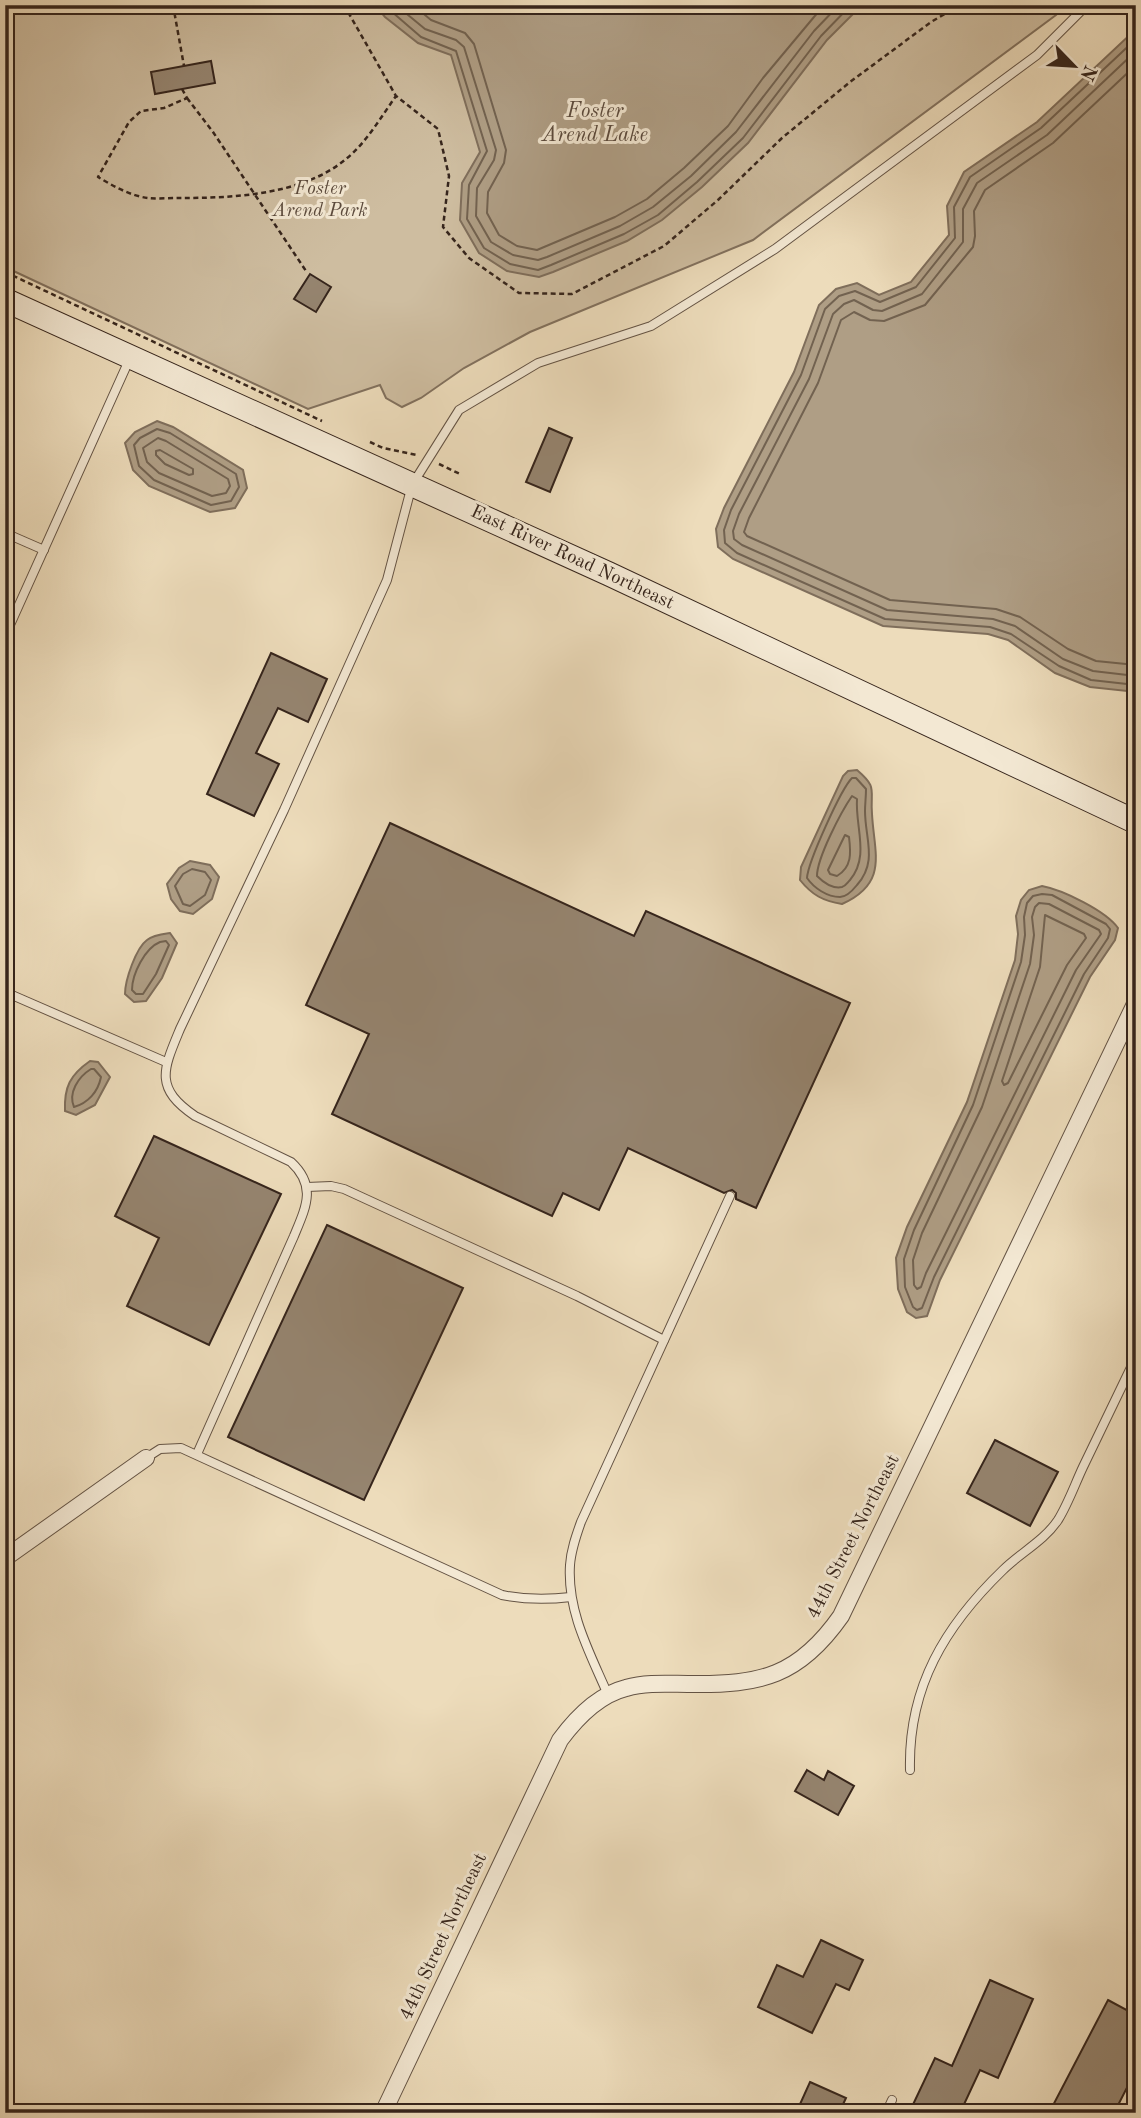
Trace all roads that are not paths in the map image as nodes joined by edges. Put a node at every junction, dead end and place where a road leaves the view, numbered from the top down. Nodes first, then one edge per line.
1 (1087, 5) edge
2 (5, 300) edge
3 (130, 358) junction
4 (412, 485) junction
5 (5, 533) edge
6 (44, 550) junction
7 (9, 619) edge
8 (5, 636) edge
9 (1136, 822) edge
10 (5, 992) edge
11 (1136, 1002) edge
12 (166, 1062) junction
13 (307, 1187) junction
14 (730, 1196) dead end
15 (664, 1340) junction
16 (1136, 1357) edge
17 (197, 1454) junction
18 (146, 1458) joint
19 (5, 1559) edge
20 (571, 1597) junction
21 (608, 1695) junction
22 (910, 1770) dead end
23 (892, 2100) dead end
24 (383, 2113) edge
25 (886, 2113) edge

1 - 4 lane
2 - 3 street, East River Road Northeast
3 - 4 street, East River Road Northeast
3 - 6 lane
4 - 9 street, East River Road Northeast
4 - 12 lane
5 - 6 lane
6 - 7 lane
7 - 8 lane
10 - 12 lane
11 - 21 street, 44th Street Northeast
12 - 13 lane
13 - 15 lane
13 - 17 lane
14 - 15 lane
15 - 20 lane
16 - 22 lane
17 - 18 lane
17 - 20 lane
18 - 19 street
20 - 21 lane
21 - 24 street, 44th Street Northeast
23 - 25 lane

